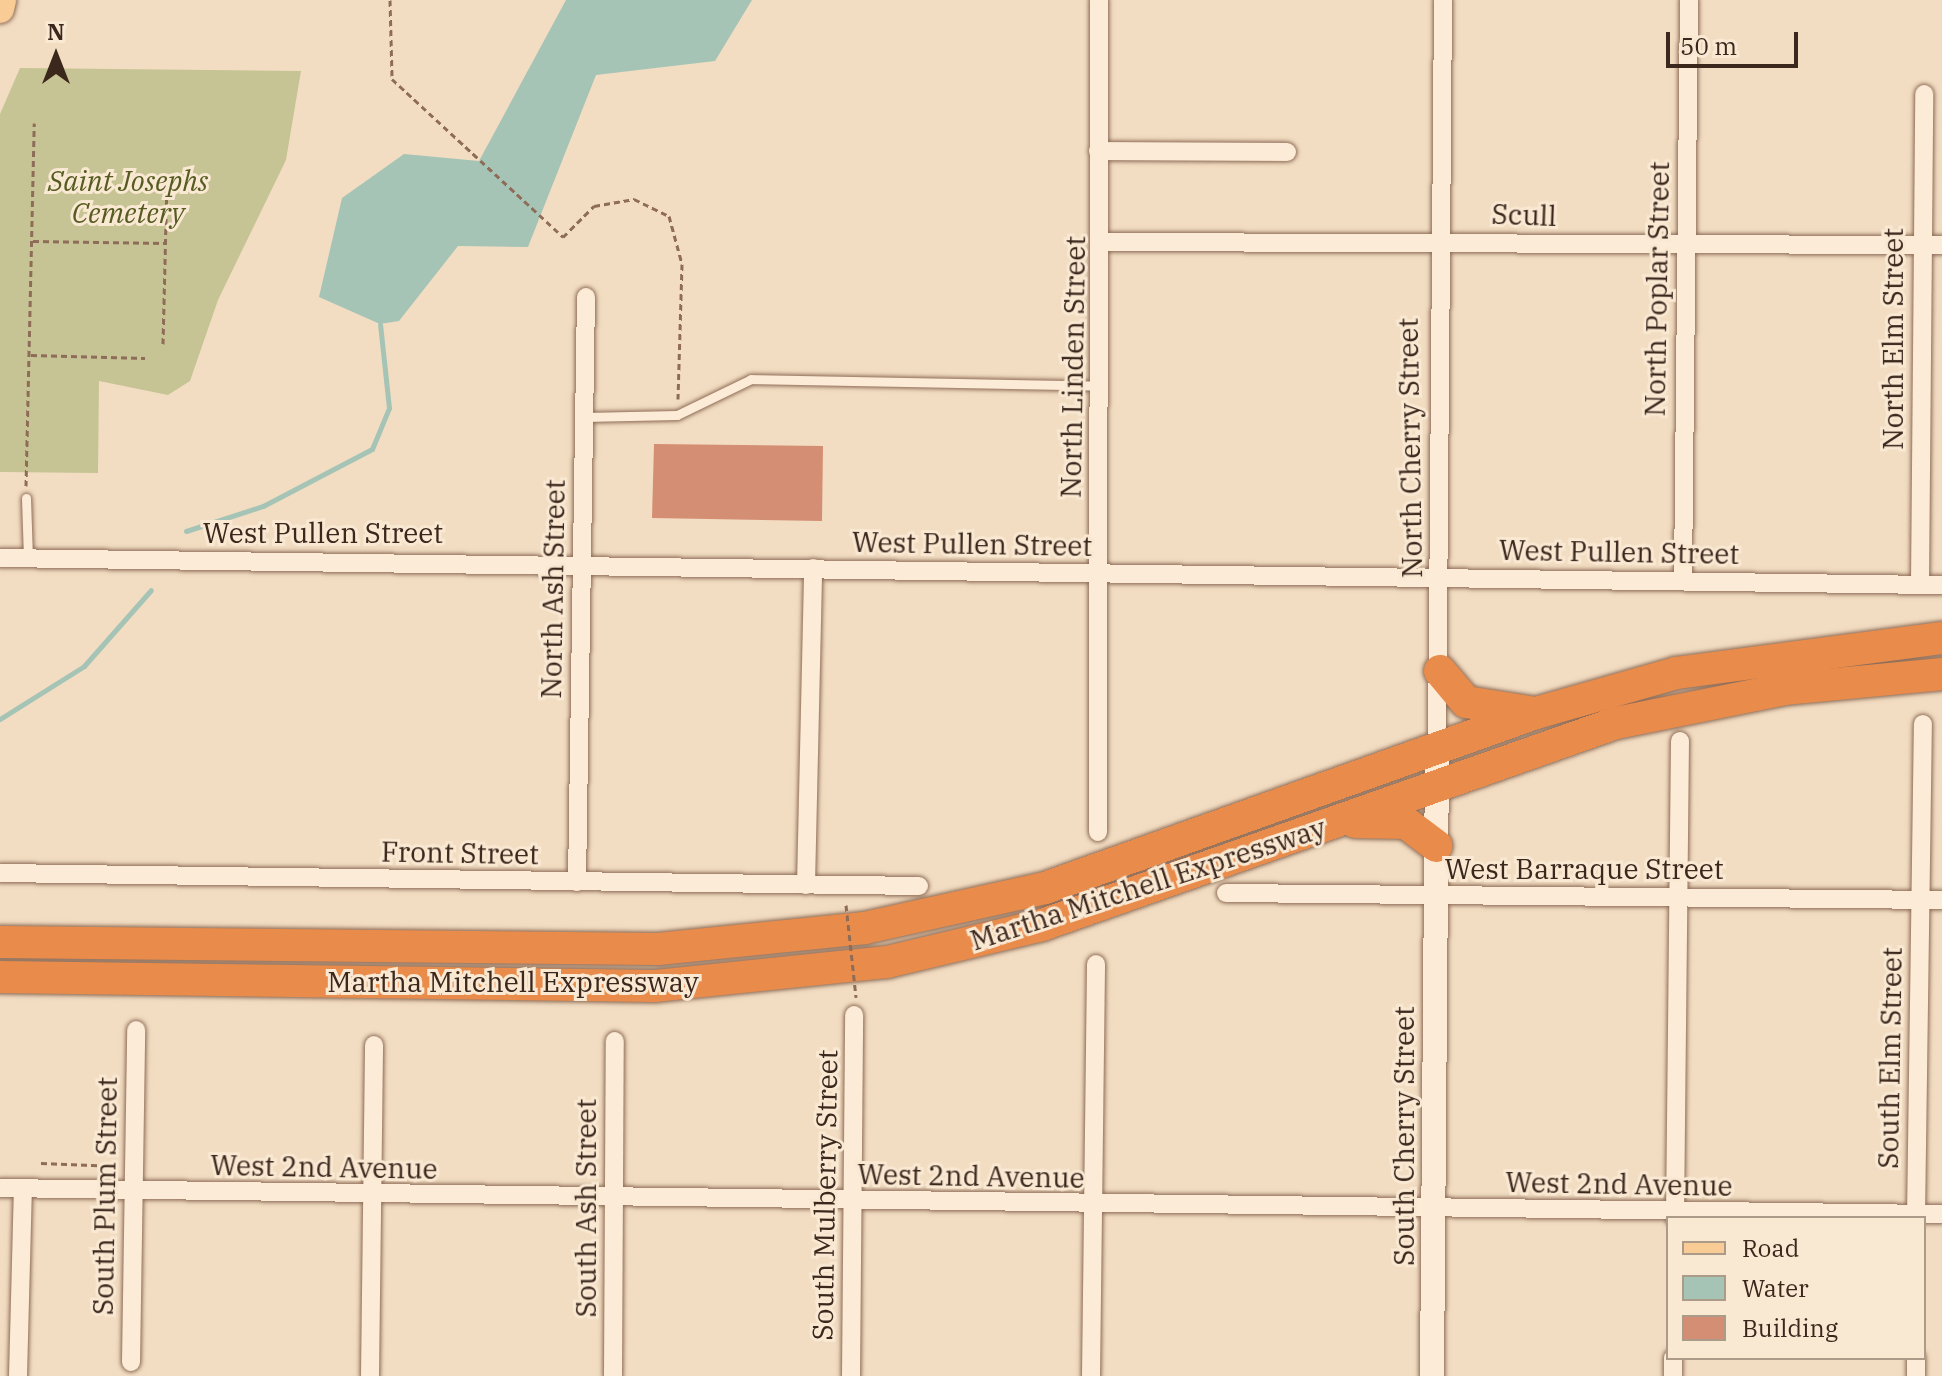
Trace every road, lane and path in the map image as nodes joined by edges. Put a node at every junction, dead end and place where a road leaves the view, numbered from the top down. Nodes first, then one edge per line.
1 (2, 0) edge
2 (390, 0) edge
3 (1099, 0) edge
4 (1443, 0) edge
5 (1689, 0) edge
6 (0, 9) edge
7 (1924, 94) dead end
8 (34, 123) dead end
9 (1098, 151) junction
10 (1287, 152) dead end
11 (167, 181) dead end
12 (33, 241) junction
13 (1437, 241) junction
14 (1104, 242) junction
15 (166, 243) junction
16 (1921, 244) junction
17 (1942, 245) edge
18 (1684, 248) junction
19 (586, 297) dead end
20 (163, 344) dead end
21 (31, 355) junction
22 (145, 358) dead end
23 (1101, 386) junction
24 (677, 415) junction
25 (584, 417) junction
26 (26, 498) joint
27 (0, 558) edge
28 (28, 559) junction
29 (582, 562) junction
30 (813, 568) junction
31 (1099, 575) junction
32 (1442, 578) junction
33 (1683, 579) junction
34 (1920, 584) junction
35 (1942, 585) edge
36 (1942, 638) edge
37 (1440, 671) junction
38 (1942, 674) edge
39 (1536, 713) junction
40 (1923, 724) dead end
41 (1680, 741) dead end
42 (1437, 748) junction
43 (1435, 783) junction
44 (1340, 822) junction
45 (1098, 832) dead end
46 (1436, 846) junction
47 (0, 873) edge
48 (577, 882) junction
49 (806, 885) junction
50 (919, 886) dead end
51 (1226, 893) dead end
52 (1435, 896) junction
53 (1679, 897) junction
54 (1921, 900) junction
55 (1942, 900) edge
56 (846, 905) dead end
57 (0, 942) edge
58 (1096, 964) dead end
59 (0, 977) edge
60 (855, 1006) joint
61 (136, 1030) dead end
62 (615, 1041) dead end
63 (374, 1045) dead end
64 (41, 1163) dead end
65 (121, 1166) dead end
66 (0, 1188) edge
67 (23, 1188) junction
68 (133, 1190) junction
69 (373, 1197) junction
70 (612, 1199) junction
71 (854, 1203) junction
72 (1092, 1206) junction
73 (1434, 1210) junction
74 (1942, 1214) edge
75 (1675, 1216) edge
76 (1916, 1216) edge
77 (131, 1362) dead end
78 (18, 1376) edge
79 (370, 1376) edge
80 (613, 1376) edge
81 (851, 1376) edge
82 (1091, 1376) edge
83 (1432, 1376) edge

1 - 6 main road
2 - 24 path
3 - 9 street, North Linden Street
4 - 13 street, North Cherry Street
5 - 18 street, North Poplar Street
7 - 16 street, North Elm Street
8 - 12 path
9 - 10 street
9 - 14 street, North Linden Street
11 - 15 path
12 - 15 path
12 - 21 path
13 - 14 street, Scull
13 - 18 street, Scull
13 - 32 street, North Cherry Street
14 - 23 street, North Linden Street
15 - 20 path
16 - 17 street, Scull
16 - 18 street, Scull
16 - 34 street, North Elm Street
18 - 33 street, North Poplar Street
19 - 25 street, North Ash Street
21 - 22 path
21 - 26 path
23 - 24 lane
23 - 31 street, North Linden Street
24 - 25 lane
25 - 29 street, North Ash Street
26 - 28 lane
27 - 28 street, West Pullen Street
28 - 29 street, West Pullen Street
29 - 30 street, West Pullen Street
29 - 48 street, North Ash Street
30 - 31 street, West Pullen Street
30 - 49 street
31 - 32 street, West Pullen Street
31 - 45 street, North Linden Street
32 - 33 street, West Pullen Street
32 - 37 street, North Cherry Street
33 - 34 street, West Pullen Street
34 - 35 street, West Pullen Street
36 - 39 highway, Martha Mitchell Expressway
37 - 39 highway
37 - 42 street, North Cherry Street
38 - 43 highway, Martha Mitchell Expressway
39 - 42 highway, Martha Mitchell Expressway
40 - 54 street
41 - 53 street
42 - 43 main road, North Cherry Street
42 - 57 highway, Martha Mitchell Expressway
43 - 44 highway, Martha Mitchell Expressway
43 - 46 main road, North Cherry Street
44 - 46 highway
44 - 59 highway, Martha Mitchell Expressway
46 - 52 main road, North Cherry Street
47 - 48 street, Front Street
48 - 49 street, Front Street
49 - 50 street, Front Street
51 - 52 street, West Barraque Street
52 - 53 street, West Barraque Street
52 - 73 main road, South Cherry Street
53 - 54 street, West Barraque Street
53 - 75 street
54 - 55 street, West Barraque Street
54 - 76 street, South Elm Street
56 - 60 path, bridge
58 - 72 street
60 - 71 street, South Mulberry Street
61 - 68 street, South Plum Street
62 - 70 street, South Ash Street
63 - 69 street
64 - 65 path
66 - 67 street, West 2nd Avenue
67 - 68 street, West 2nd Avenue
67 - 78 street
68 - 69 street, West 2nd Avenue
68 - 77 street, South Plum Street
69 - 70 street, West 2nd Avenue
69 - 79 street
70 - 71 street, West 2nd Avenue
70 - 80 street, South Ash Street
71 - 72 street, West 2nd Avenue
71 - 81 street, South Mulberry Street
72 - 73 street, West 2nd Avenue
72 - 82 street
73 - 75 street, West 2nd Avenue
73 - 83 main road, South Cherry Street
74 - 76 street, West 2nd Avenue
75 - 76 street, West 2nd Avenue

